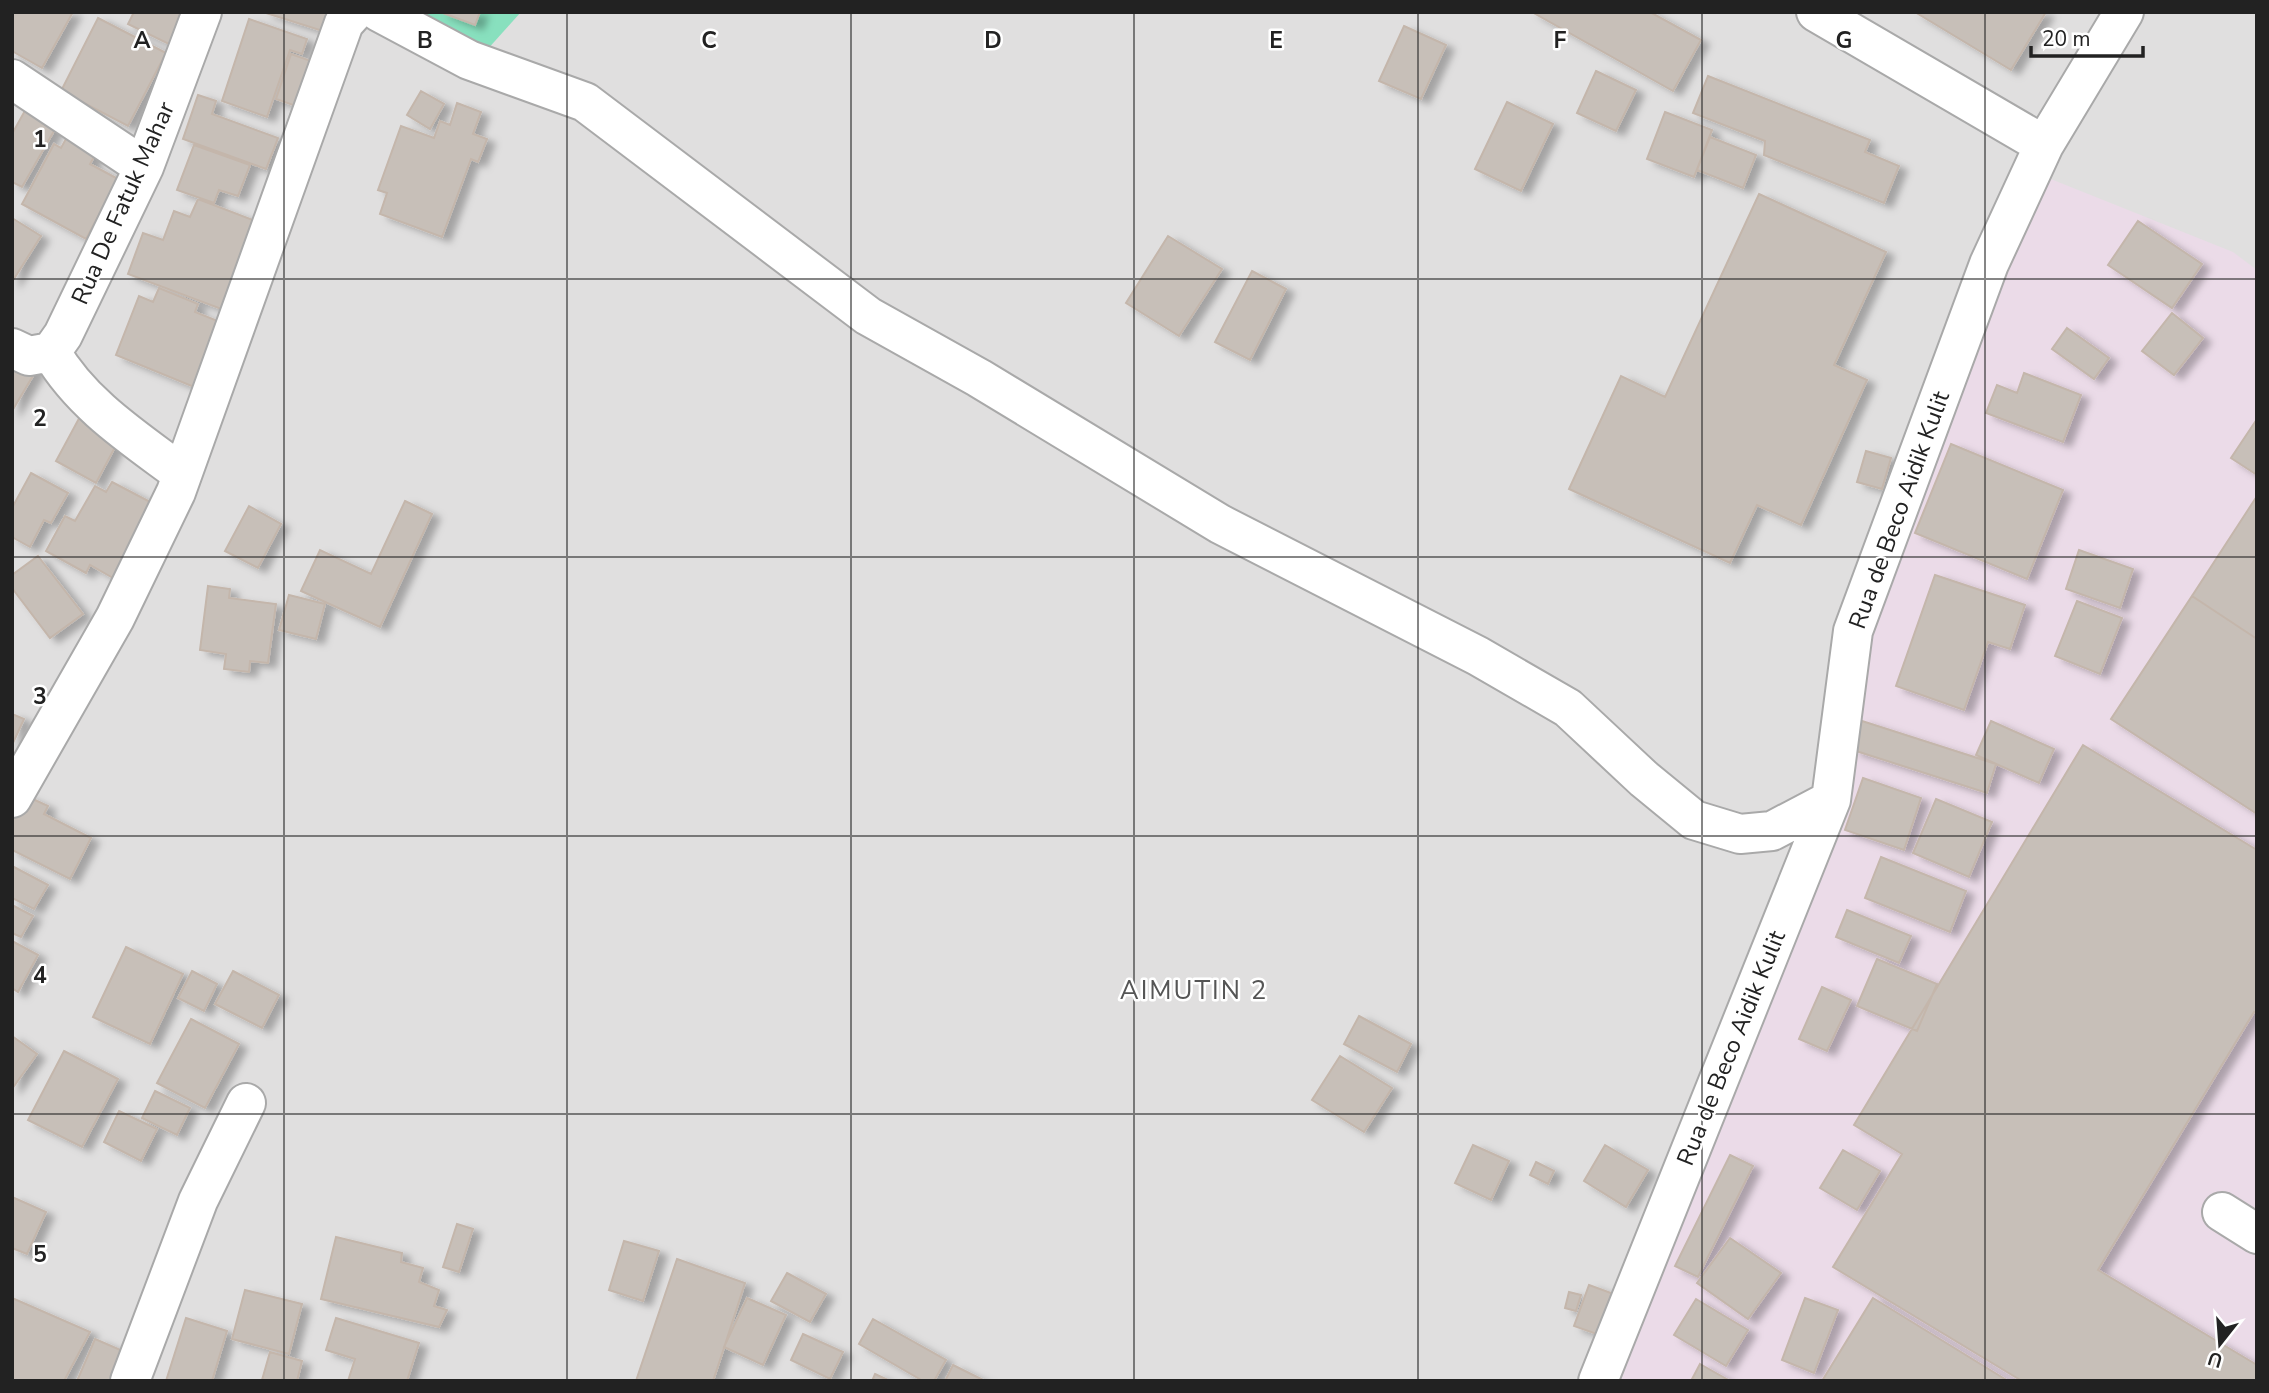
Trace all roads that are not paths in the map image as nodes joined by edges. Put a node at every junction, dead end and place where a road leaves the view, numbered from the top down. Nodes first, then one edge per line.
1 (202, 12) edge
2 (354, 12) edge
3 (379, 12) edge
4 (1816, 12) edge
5 (2124, 12) edge
6 (12, 79) edge
7 (2044, 145) junction
8 (144, 167) junction
9 (12, 348) edge
10 (51, 352) junction
11 (183, 474) junction
12 (12, 798) edge
13 (1831, 800) junction
14 (246, 1103) dead end
15 (2222, 1212) dead end
16 (2257, 1234) edge
17 (130, 1381) edge
18 (1598, 1381) edge

1 - 8 street, Rua De Fatuk Mahar
2 - 11 street
3 - 13 street
4 - 7 street
5 - 7 street, Rua de Beco Aidik Kulit
6 - 8 street
7 - 13 street, Rua de Beco Aidik Kulit
8 - 10 street, Rua De Fatuk Mahar
9 - 10 street
10 - 11 street
11 - 12 street
13 - 18 street, Rua de Beco Aidik Kulit
14 - 17 street
15 - 16 street

